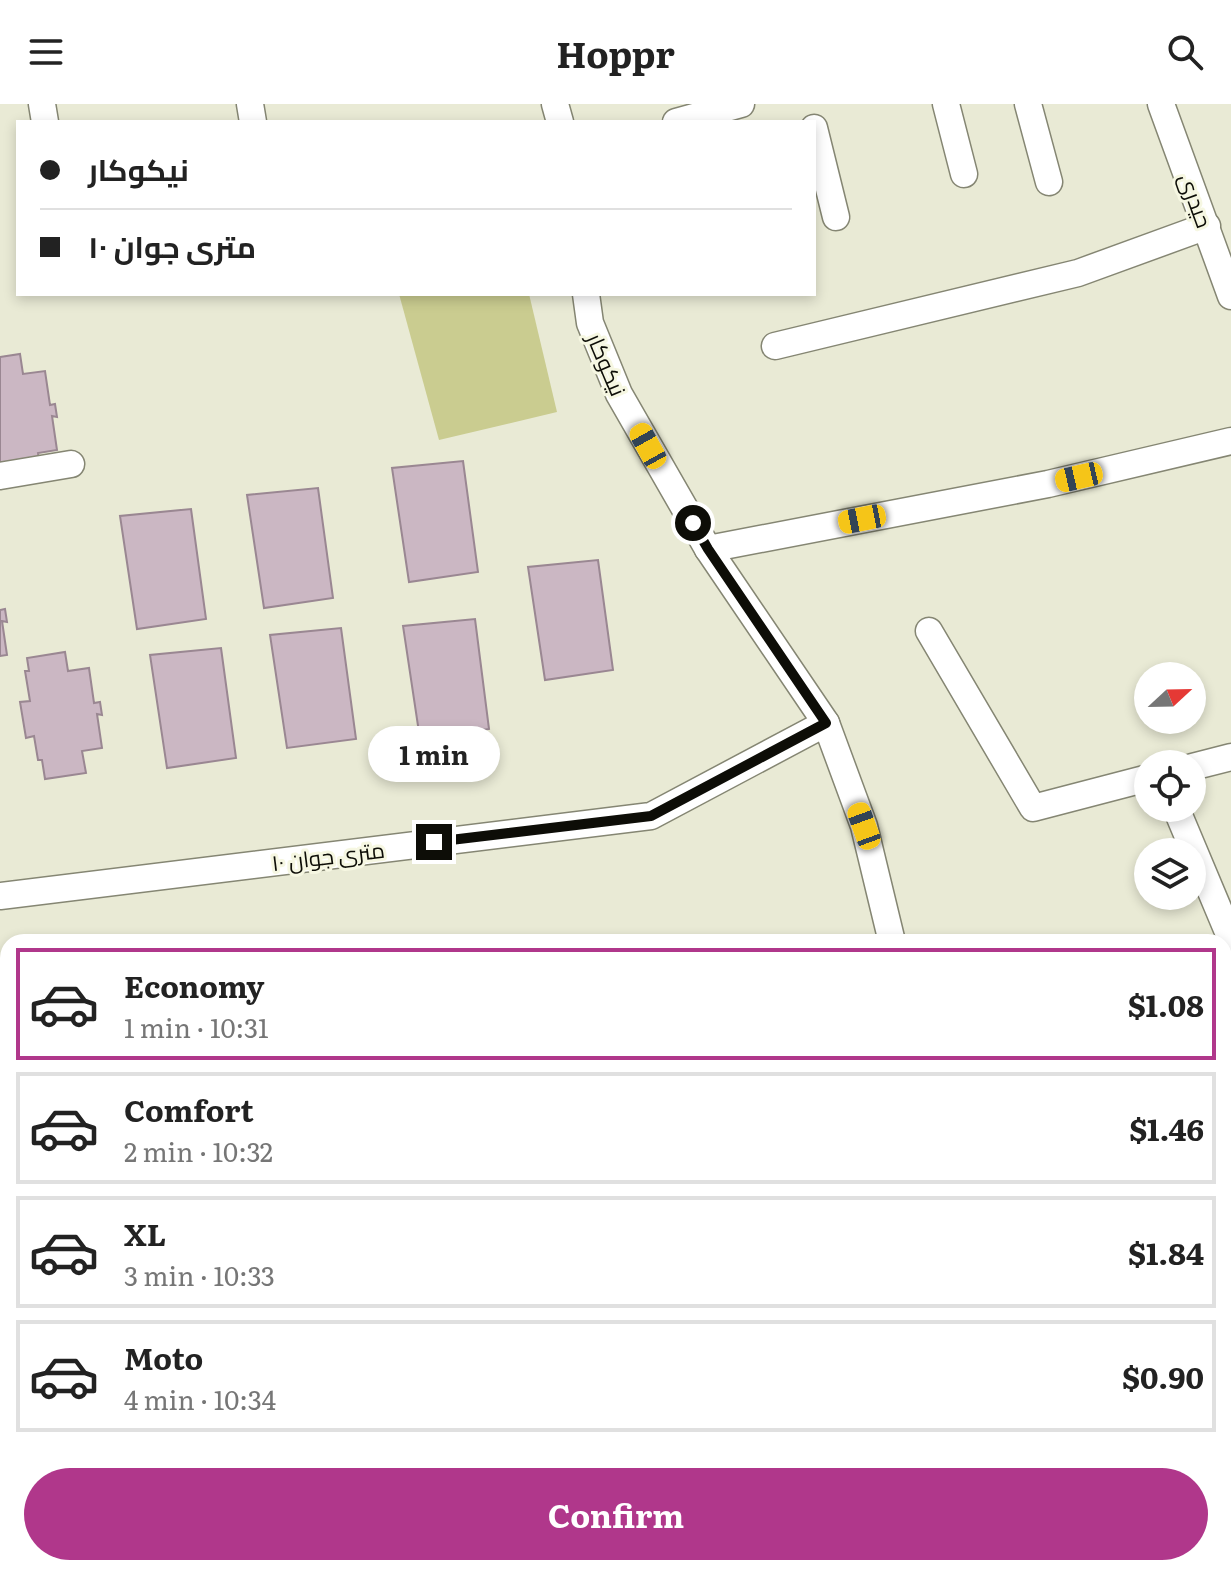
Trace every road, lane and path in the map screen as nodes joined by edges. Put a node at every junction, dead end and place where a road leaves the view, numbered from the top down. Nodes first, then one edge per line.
1 (741, 104) edge
2 (946, 104) edge
3 (1028, 104) edge
4 (1161, 104) edge
5 (690, 114) edge
6 (816, 136) edge
7 (964, 174) dead end
8 (1049, 182) dead end
9 (836, 217) dead end
10 (1207, 226) junction
11 (586, 296) edge
12 (1231, 296) edge
13 (775, 346) dead end
14 (1231, 441) edge
15 (71, 464) dead end
16 (0, 476) edge
17 (708, 549) junction
18 (929, 631) dead end
19 (826, 723) junction
20 (1231, 757) edge
21 (1206, 763) edge
22 (1134, 782) edge
23 (1182, 822) edge
24 (0, 896) edge
25 (890, 934) edge
26 (1229, 934) edge

1 - 5 street
2 - 7 street
3 - 8 street
4 - 10 street, حیدری
6 - 9 street
10 - 12 street, حیدری
10 - 13 street
11 - 17 street, نیکوکار
14 - 17 street
15 - 16 street
17 - 19 street, نیکوکار
18 - 22 street
19 - 24 street, ۱۰ متری جوان
19 - 25 street, نیکوکار
20 - 21 street
23 - 26 street

